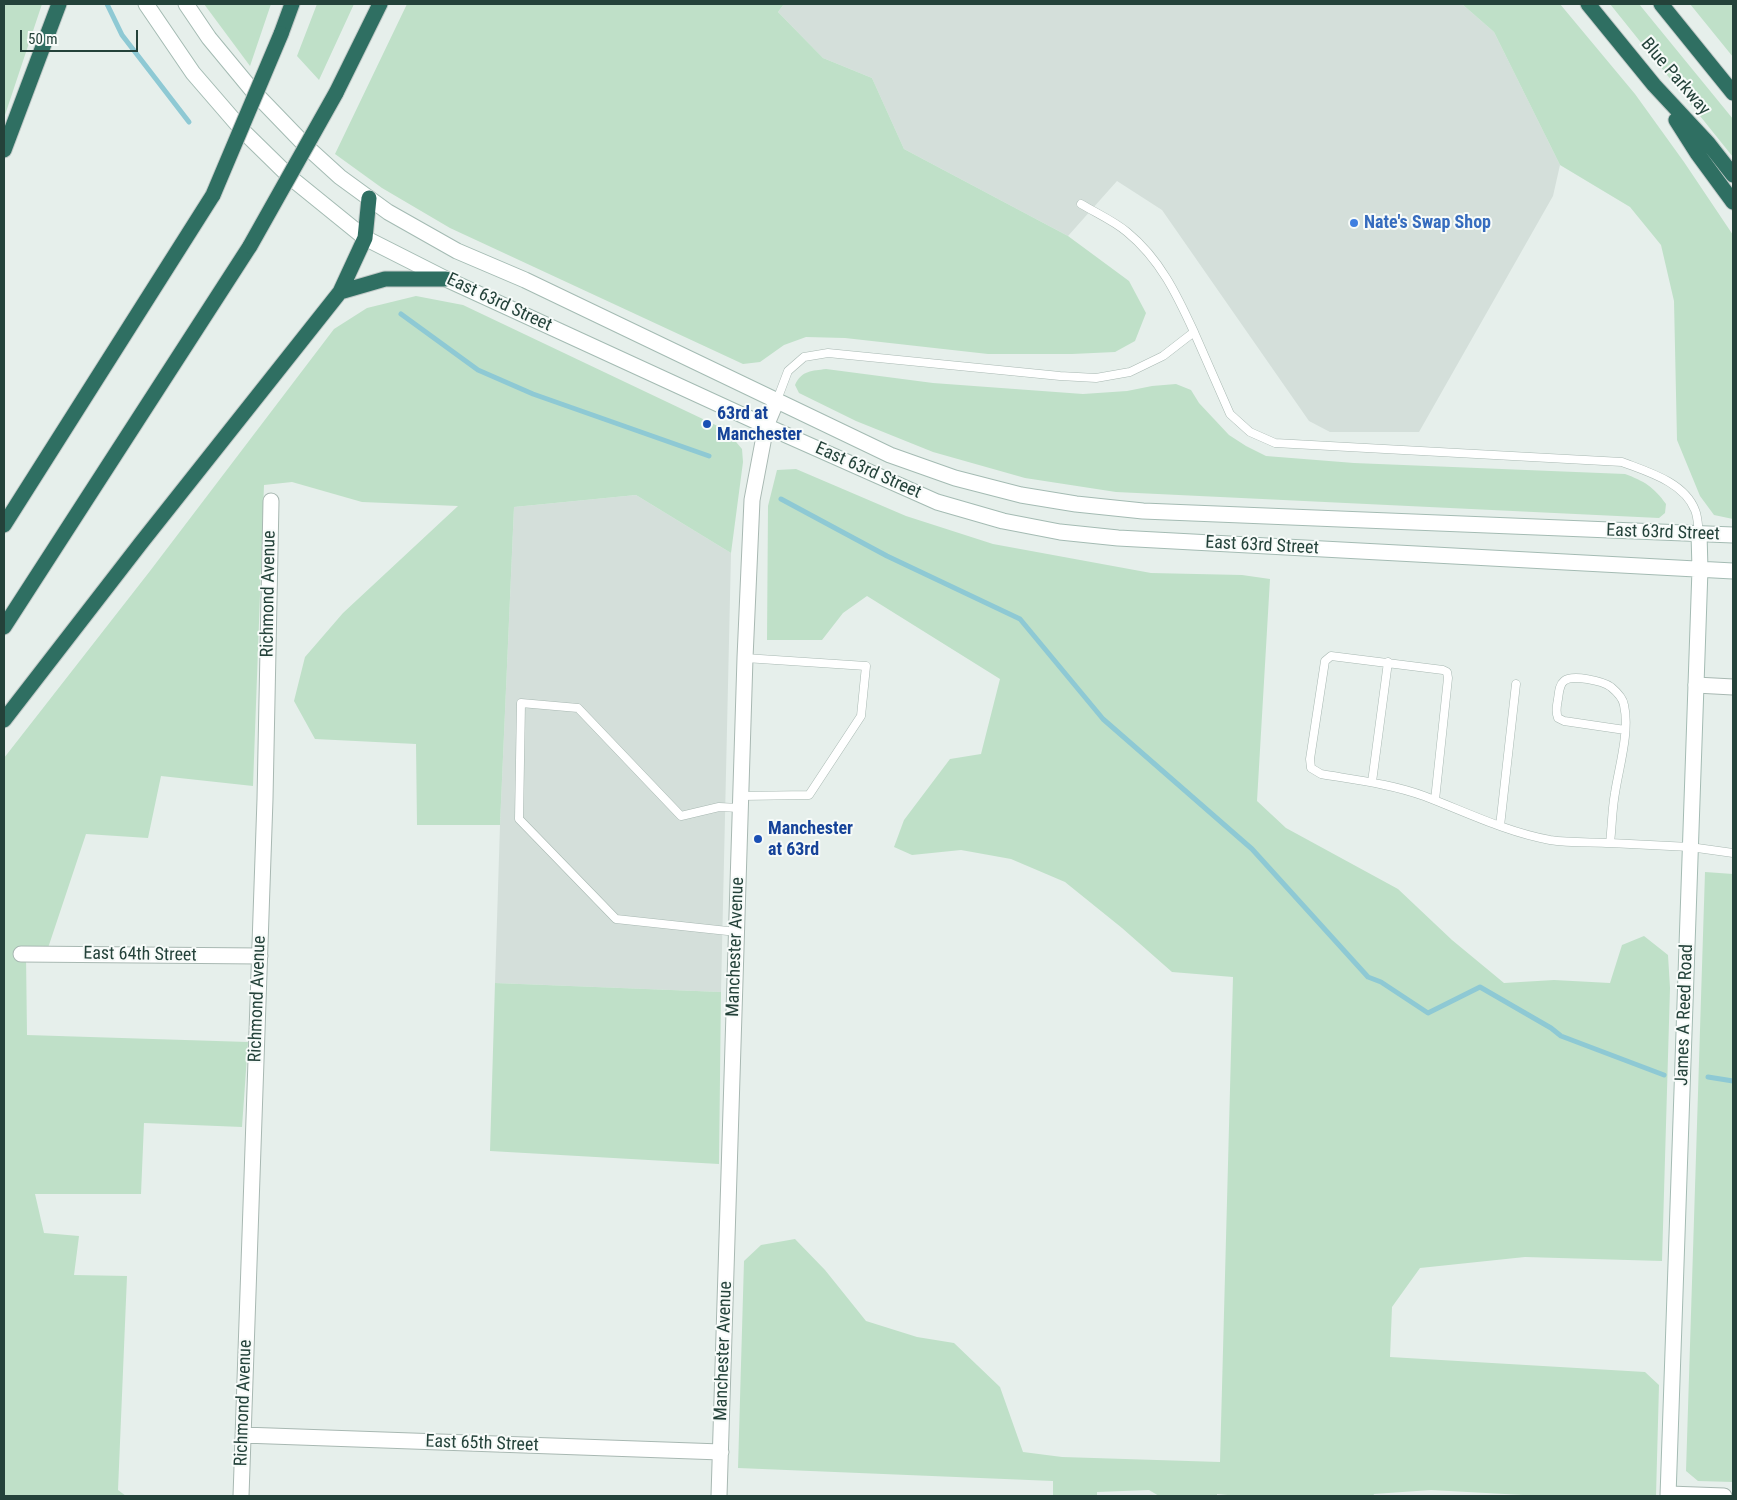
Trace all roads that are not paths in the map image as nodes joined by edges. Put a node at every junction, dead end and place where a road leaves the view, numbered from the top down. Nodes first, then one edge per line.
1 (59, 4) edge
2 (146, 4) edge
3 (186, 4) edge
4 (292, 4) edge
5 (380, 4) edge
6 (1588, 4) edge
7 (1661, 4) edge
8 (1654, 85) junction
9 (1733, 93) edge
10 (4, 150) edge
11 (1733, 175) edge
12 (369, 198) junction
13 (1733, 202) edge
14 (1080, 204) dead end
15 (366, 238) junction
16 (446, 279) junction
17 (340, 292) junction
18 (1194, 332) junction
19 (776, 400) junction
20 (766, 426) junction
21 (271, 501) dead end
22 (4, 525) edge
23 (1699, 534) junction
24 (1733, 535) edge
25 (1700, 569) junction
26 (1733, 571) edge
27 (4, 627) edge
28 (745, 658) junction
29 (1388, 662) junction
30 (1516, 684) dead end
31 (1696, 685) junction
32 (1733, 687) edge
33 (4, 720) edge
34 (1624, 730) junction
35 (1372, 782) junction
36 (1435, 800) junction
37 (741, 802) junction
38 (1500, 826) junction
39 (1610, 843) junction
40 (1690, 846) junction
41 (1733, 853) edge
42 (737, 932) junction
43 (21, 954) dead end
44 (260, 956) junction
45 (242, 1435) junction
46 (721, 1452) junction
47 (1668, 1495) edge
48 (241, 1496) edge
49 (719, 1496) edge
50 (1724, 1496) edge

1 - 10 highway
2 - 15 street, East 63rd Street
3 - 12 street, East 63rd Street
4 - 22 highway, bridge
5 - 27 highway, bridge
6 - 8 highway, Blue Parkway
7 - 9 highway, Blue Parkway
8 - 11 highway, Blue Parkway
8 - 13 highway
12 - 15 highway
12 - 19 street, East 63rd Street
14 - 18 lane
15 - 16 street, East 63rd Street
15 - 17 highway
16 - 17 highway
16 - 20 street, East 63rd Street
17 - 33 highway
18 - 19 lane
18 - 23 lane
19 - 20 street, Manchester Avenue
19 - 23 street, East 63rd Street
20 - 25 street, East 63rd Street
20 - 28 street, Manchester Avenue
21 - 44 street, Richmond Avenue
23 - 24 street, East 63rd Street
23 - 25 street, James A Reed Road
25 - 26 street, East 63rd Street
25 - 31 street, James A Reed Road
28 - 37 street, Manchester Avenue
28 - 37 lane
29 - 35 lane
29 - 35 lane
29 - 36 lane
30 - 38 lane
31 - 32 street
31 - 40 street, James A Reed Road
34 - 34 lane
34 - 39 lane
35 - 36 lane
36 - 38 lane
37 - 42 street, Manchester Avenue
37 - 42 lane
38 - 39 lane
39 - 40 lane
40 - 41 lane
40 - 47 street, James A Reed Road
42 - 46 street, Manchester Avenue
43 - 44 street, East 64th Street
44 - 45 street, Richmond Avenue
45 - 46 street, East 65th Street
45 - 48 street, Richmond Avenue
46 - 49 street, Manchester Avenue
47 - 50 street

